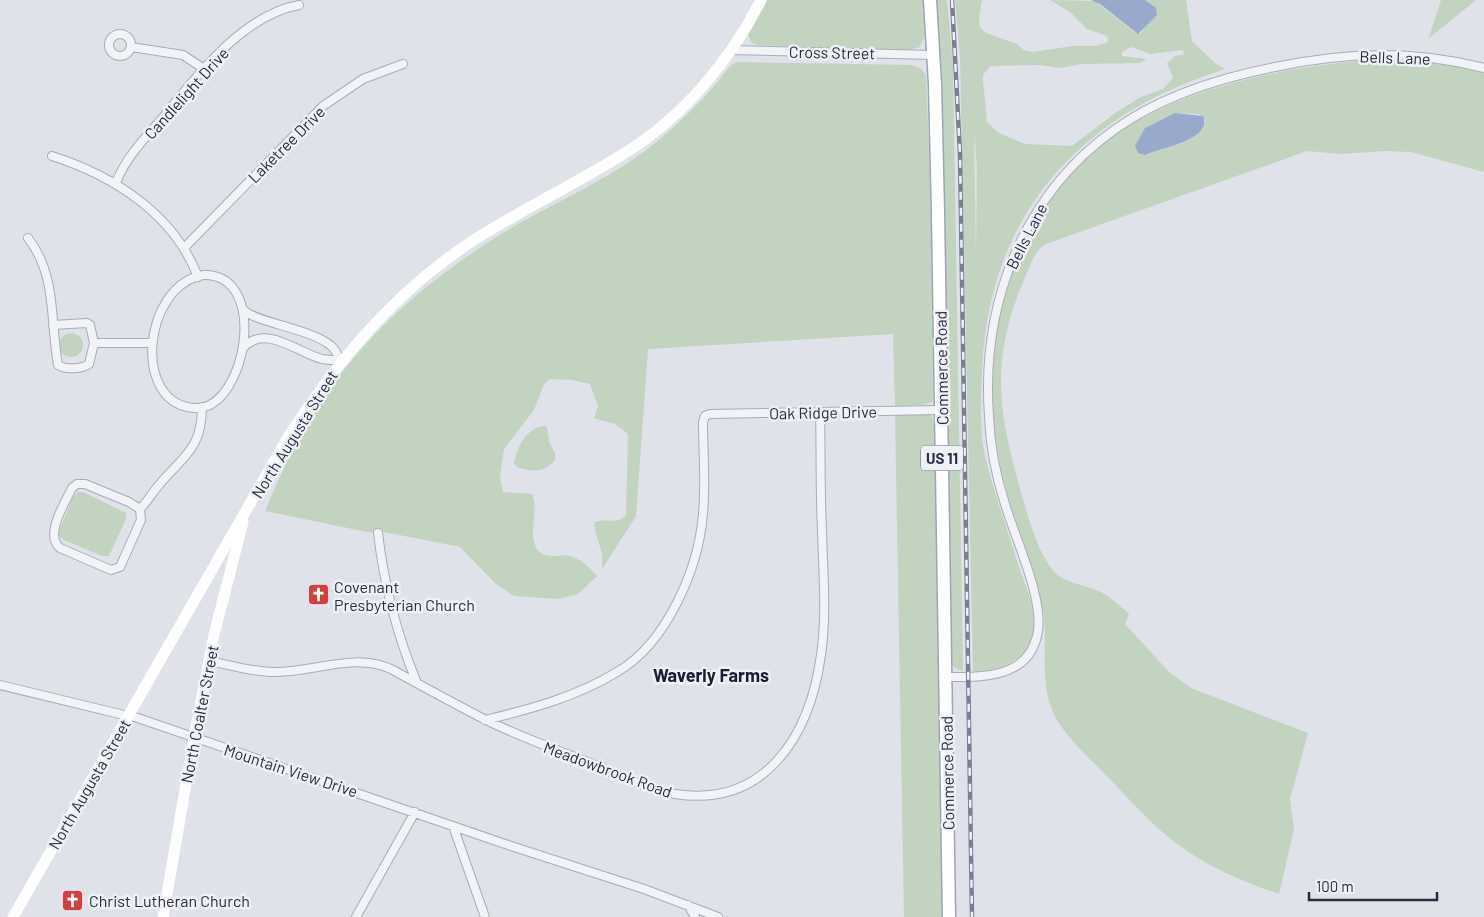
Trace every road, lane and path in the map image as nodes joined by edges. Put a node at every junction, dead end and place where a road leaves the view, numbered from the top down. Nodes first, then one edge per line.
1 (761, 0) edge
2 (930, 0) edge
3 (299, 6) dead end
4 (131, 47) dead end
5 (730, 50) junction
6 (934, 55) junction
7 (404, 64) dead end
8 (1484, 68) edge
9 (204, 69) junction
10 (52, 156) dead end
11 (116, 184) junction
12 (28, 238) dead end
13 (184, 248) junction
14 (198, 277) junction
15 (243, 308) junction
16 (53, 325) junction
17 (94, 343) junction
18 (151, 343) junction
19 (243, 348) junction
20 (341, 361) junction
21 (202, 407) junction
22 (941, 410) junction
23 (820, 411) junction
24 (140, 509) junction
25 (245, 512) junction
26 (378, 534) dead end
27 (209, 661) junction
28 (945, 677) junction
29 (417, 683) junction
30 (0, 685) edge
31 (128, 716) junction
32 (485, 720) junction
33 (194, 738) junction
34 (415, 812) junction
35 (452, 826) junction
36 (688, 905) junction
37 (13, 917) edge
38 (163, 917) edge
39 (356, 917) edge
40 (485, 917) edge
41 (695, 917) edge
42 (718, 917) edge
43 (949, 917) edge

1 - 5 main road, North Augusta Street
2 - 6 main road, Commerce Road / US 11
3 - 9 street, Candlelight Drive
4 - 9 street
5 - 6 street, Cross Street
5 - 20 main road, North Augusta Street
6 - 22 main road, Commerce Road / US 11
7 - 13 street, Laketree Drive
8 - 28 street, Bells Lane
9 - 11 street, Candlelight Drive
10 - 11 street
11 - 13 street
12 - 16 street
13 - 14 street
14 - 15 street
14 - 18 street
15 - 19 street
15 - 20 street
16 - 17 street
16 - 17 street
17 - 18 street
18 - 21 street
19 - 20 street
19 - 21 street
20 - 25 main road, North Augusta Street
21 - 24 street
22 - 23 street, Oak Ridge Drive
22 - 28 main road, Commerce Road / US 11
23 - 32 street, Oak Ridge Drive
23 - 32 street, Meadowbrook Road
24 - 24 street
25 - 27 main road, North Coalter Street
25 - 31 main road, North Augusta Street
26 - 29 street
27 - 29 street, Meadowbrook Road
27 - 33 main road, North Coalter Street
28 - 43 main road, Commerce Road / US 11
29 - 32 street, Meadowbrook Road
30 - 31 street, Mountain View Drive
31 - 33 street, Mountain View Drive
31 - 37 main road, North Augusta Street
33 - 34 street, Mountain View Drive
33 - 38 main road, North Coalter Street
34 - 35 street, Mountain View Drive
34 - 39 street
35 - 36 street, Mountain View Drive
35 - 40 street
36 - 41 street
36 - 42 street, Mountain View Drive

